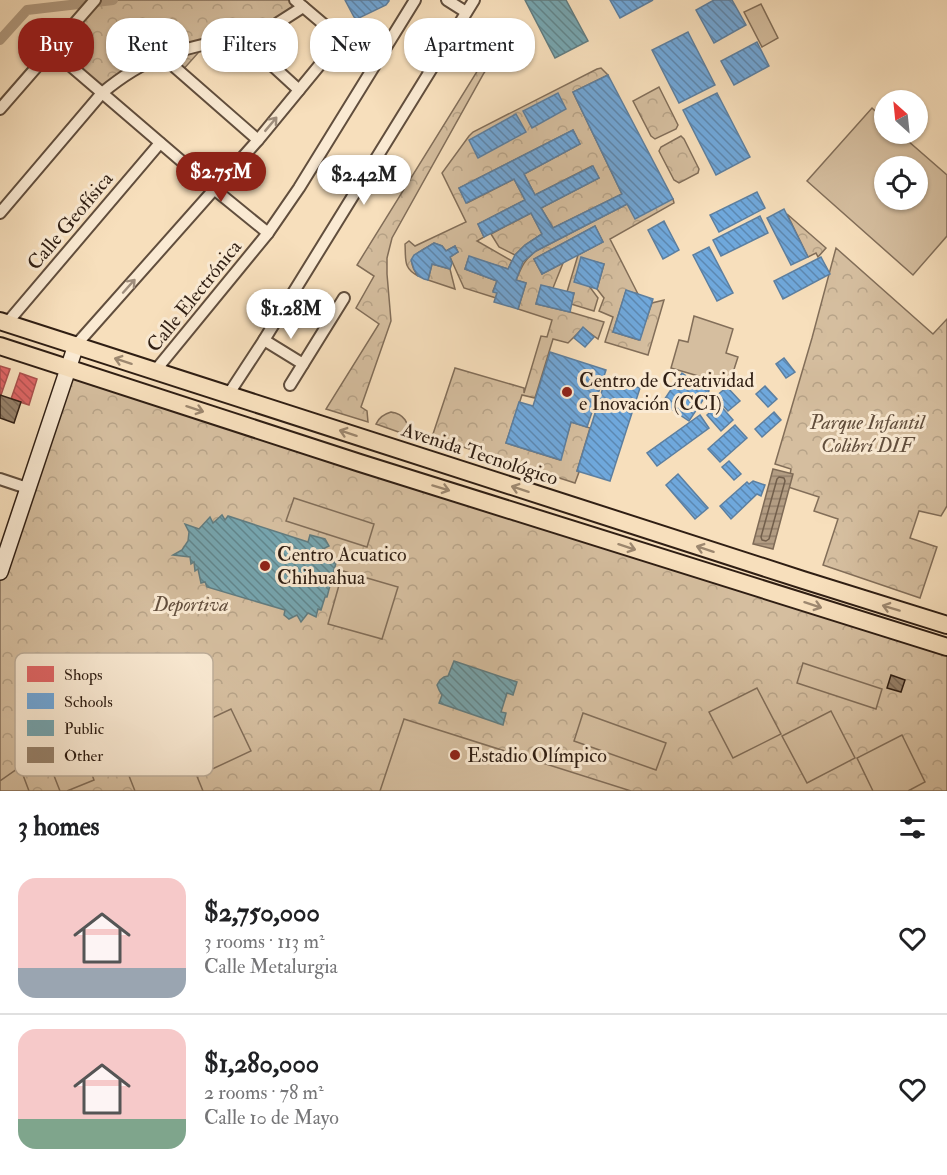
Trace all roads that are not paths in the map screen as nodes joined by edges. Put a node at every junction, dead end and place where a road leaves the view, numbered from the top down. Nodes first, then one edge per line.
1 (415, 0) edge
2 (447, 0) edge
3 (474, 0) edge
4 (92, 3) edge
5 (299, 4) edge
6 (466, 12) junction
7 (79, 18) edge
8 (283, 18) edge
9 (316, 18) edge
10 (392, 36) edge
11 (33, 72) edge
12 (78, 72) edge
13 (130, 72) edge
14 (180, 72) edge
15 (280, 72) edge
16 (314, 72) edge
17 (369, 72) edge
18 (300, 90) junction
19 (102, 93) junction
20 (0, 109) edge
21 (258, 140) junction
22 (160, 142) junction
23 (214, 189) junction
24 (0, 213) edge
25 (268, 233) junction
26 (344, 298) dead end
27 (4, 322) edge
28 (264, 340) junction
29 (76, 345) junction
30 (0, 346) edge
31 (303, 364) junction
32 (68, 369) junction
33 (155, 371) junction
34 (291, 385) dead end
35 (228, 395) junction
36 (0, 480) edge
37 (27, 488) junction
38 (0, 573) edge
39 (947, 625) edge
40 (947, 647) edge

1 - 10 street, Calle Electrónica
2 - 6 street
3 - 6 street
4 - 7 street
5 - 8 street
5 - 9 street
6 - 28 street
11 - 20 street
12 - 19 street
13 - 19 street
14 - 21 street
15 - 18 street
16 - 18 street
17 - 25 street, Calle Electrónica
21 -> 18 street
19 - 22 street
19 - 24 street
21 - 23 street
22 - 23 street
22 - 27 street, Calle Geofísica
23 - 25 street
29 -> 23 street
25 - 33 street, Calle Electrónica
26 - 31 street
27 - 29 main road, Avenida Tecnológico
28 - 31 street
28 - 35 street
29 - 32 main road
33 -> 29 main road, Avenida Tecnológico
30 - 32 main road
31 - 34 street
32 - 37 main road
32 -> 40 main road
33 - 35 main road, Avenida Tecnológico
39 -> 35 main road, Avenida Tecnológico
36 - 37 street
37 - 38 main road

